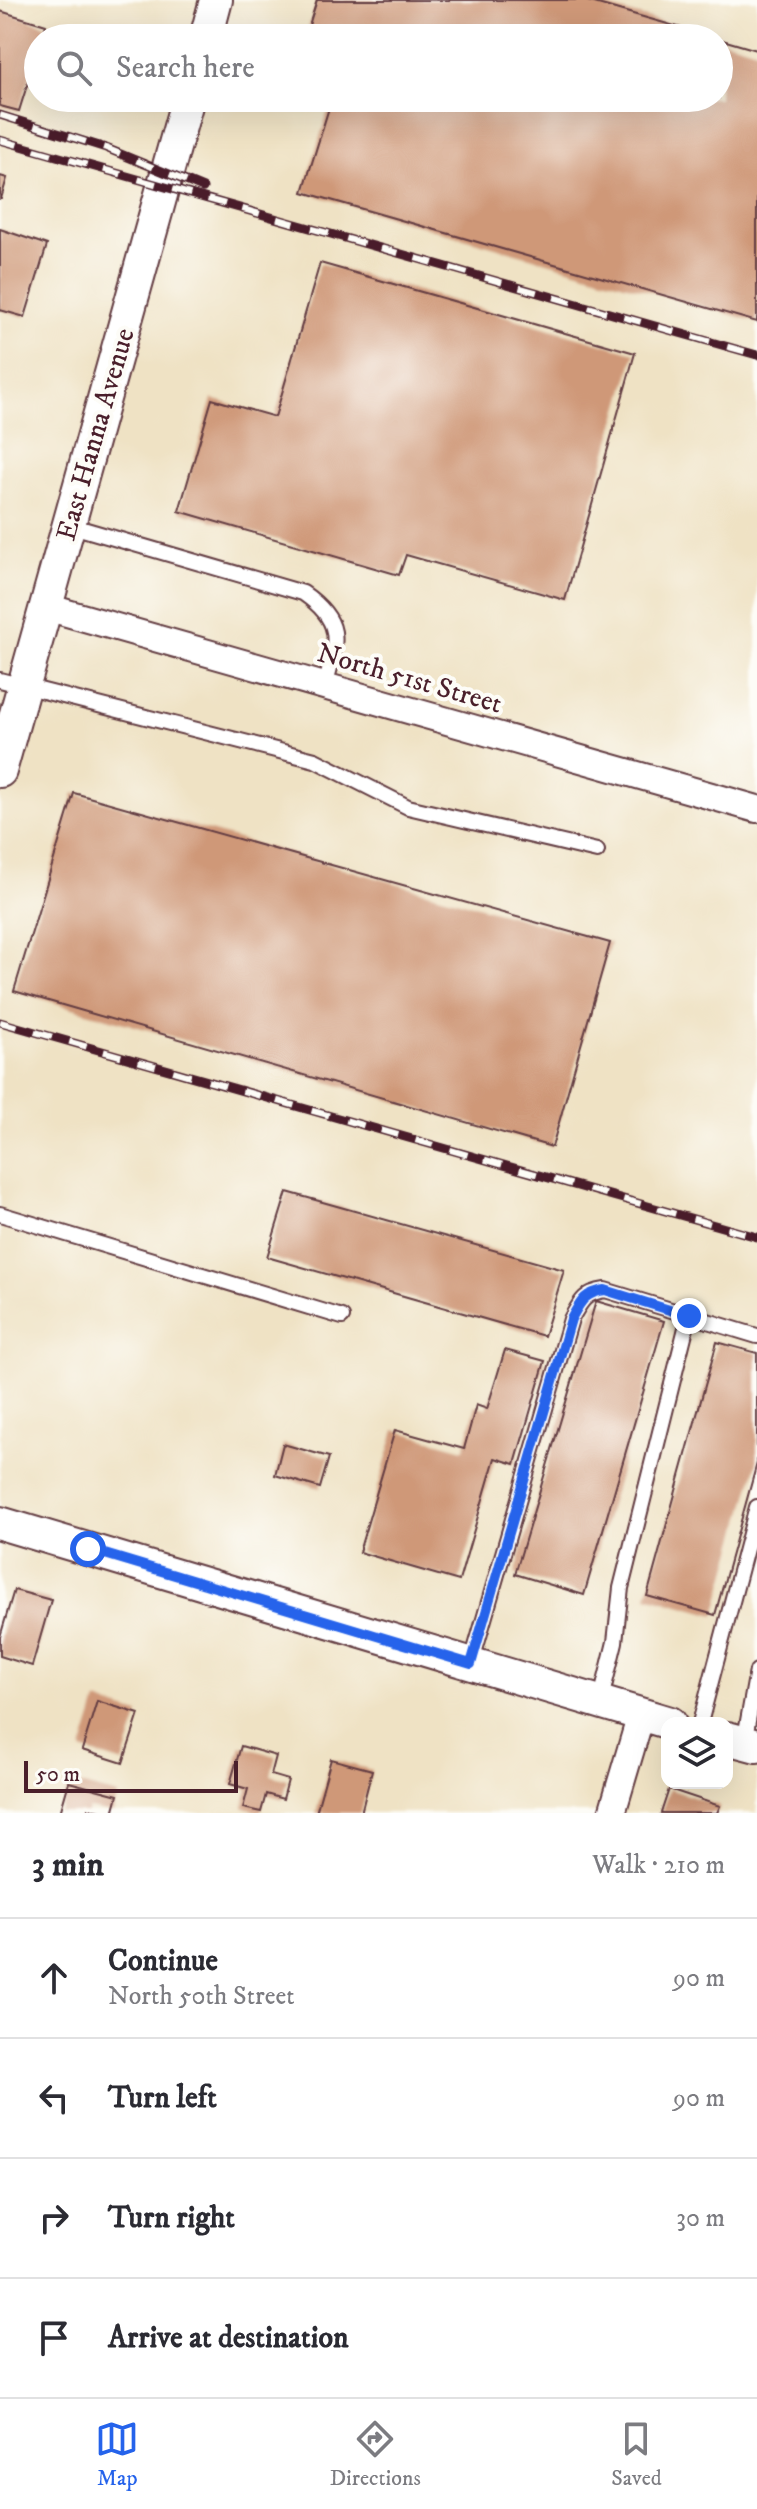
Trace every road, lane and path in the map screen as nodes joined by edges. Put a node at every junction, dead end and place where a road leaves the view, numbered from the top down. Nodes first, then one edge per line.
1 (216, 0) edge
2 (210, 24) edge
3 (184, 112) edge
4 (69, 525) junction
5 (46, 607) junction
6 (12, 683) edge
7 (325, 686) junction
8 (0, 771) edge
9 (757, 809) edge
10 (597, 851) dead end
11 (0, 1214) edge
12 (689, 1316) junction
13 (342, 1317) dead end
14 (757, 1336) edge
15 (757, 1507) edge
16 (0, 1523) edge
17 (471, 1664) junction
18 (757, 1671) edge
19 (600, 1703) junction
20 (702, 1717) edge
21 (655, 1719) edge
22 (743, 1743) edge
23 (612, 1813) edge

1 - 2 street
3 - 4 street, East Hanna Avenue
4 - 5 street, East Hanna Avenue
4 - 7 lane
5 - 6 street, East Hanna Avenue
5 - 7 street, North 51st Street
6 - 8 street, East Hanna Avenue
6 - 10 lane
7 - 9 street, North 51st Street
11 - 13 lane
12 - 14 lane
12 - 17 lane
12 - 19 lane
15 - 20 lane
16 - 17 street
17 - 19 street
18 - 22 lane
19 - 21 street
21 - 23 street

